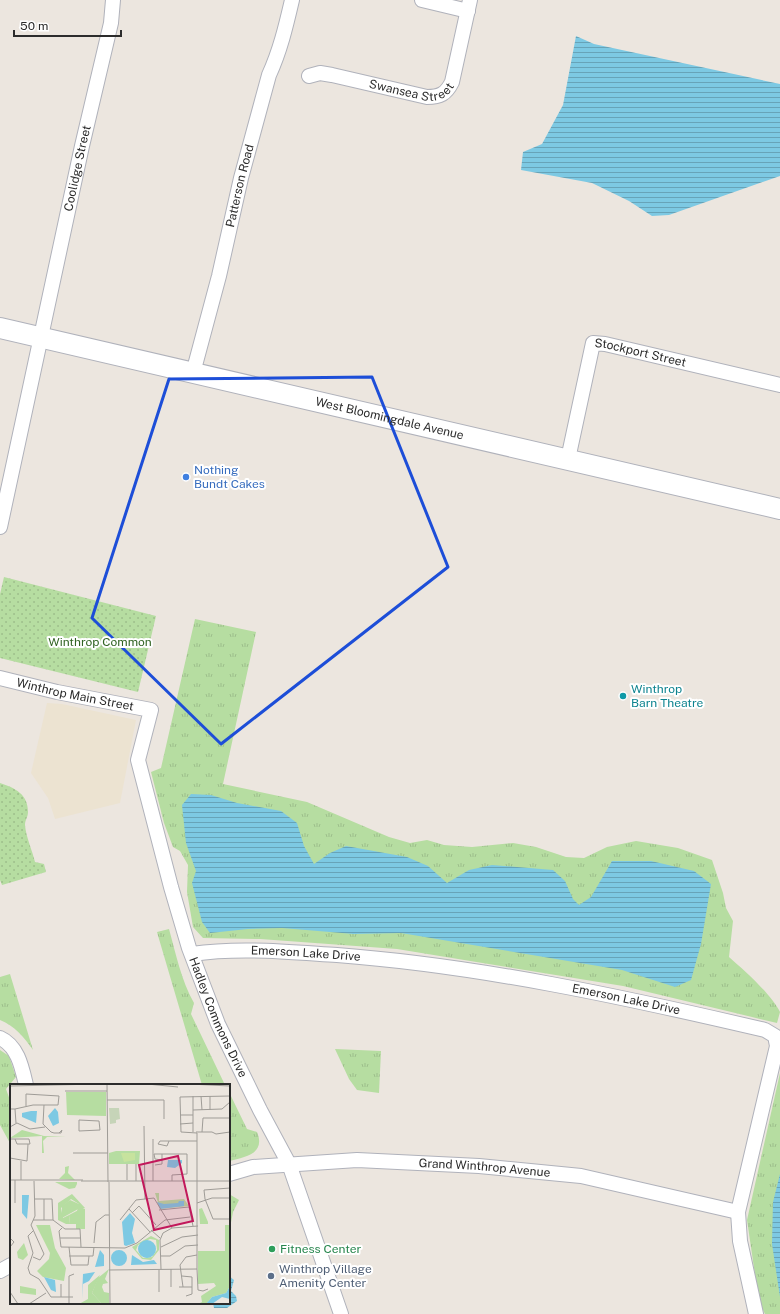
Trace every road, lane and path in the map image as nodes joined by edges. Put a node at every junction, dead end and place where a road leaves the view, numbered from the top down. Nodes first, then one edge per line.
1 (113, 0) edge
2 (292, 0) edge
3 (422, 0) edge
4 (469, 5) edge
5 (309, 76) dead end
6 (0, 328) edge
7 (41, 337) junction
8 (193, 373) junction
9 (780, 385) edge
10 (568, 459) junction
11 (780, 509) edge
12 (0, 527) edge
13 (0, 678) edge
14 (151, 710) joint
15 (192, 954) junction
16 (0, 1038) edge
17 (26, 1084) edge
18 (289, 1164) junction
19 (230, 1174) edge
20 (738, 1212) junction
21 (10, 1266) edge
22 (0, 1271) edge
23 (341, 1314) edge
24 (756, 1314) edge

1 - 7 street, Coolidge Street
2 - 8 street, Patterson Road
3 - 4 street
4 - 5 street, Swansea Street
6 - 7 main road, West Bloomingdale Avenue
7 - 8 main road, West Bloomingdale Avenue
7 - 12 street, Coolidge Street
8 - 10 main road, West Bloomingdale Avenue
9 - 10 street, Stockport Street
10 - 11 main road, West Bloomingdale Avenue
13 - 14 street, Winthrop Main Street
14 - 15 street, Hadley Commons Drive
15 - 18 street, Hadley Commons Drive
15 - 20 street, Emerson Lake Drive
16 - 17 street
18 - 19 street, Grand Winthrop Avenue
18 - 20 street, Grand Winthrop Avenue
18 - 23 street, Hadley Commons Drive
20 - 24 street, Emerson Lake Drive
21 - 22 street

